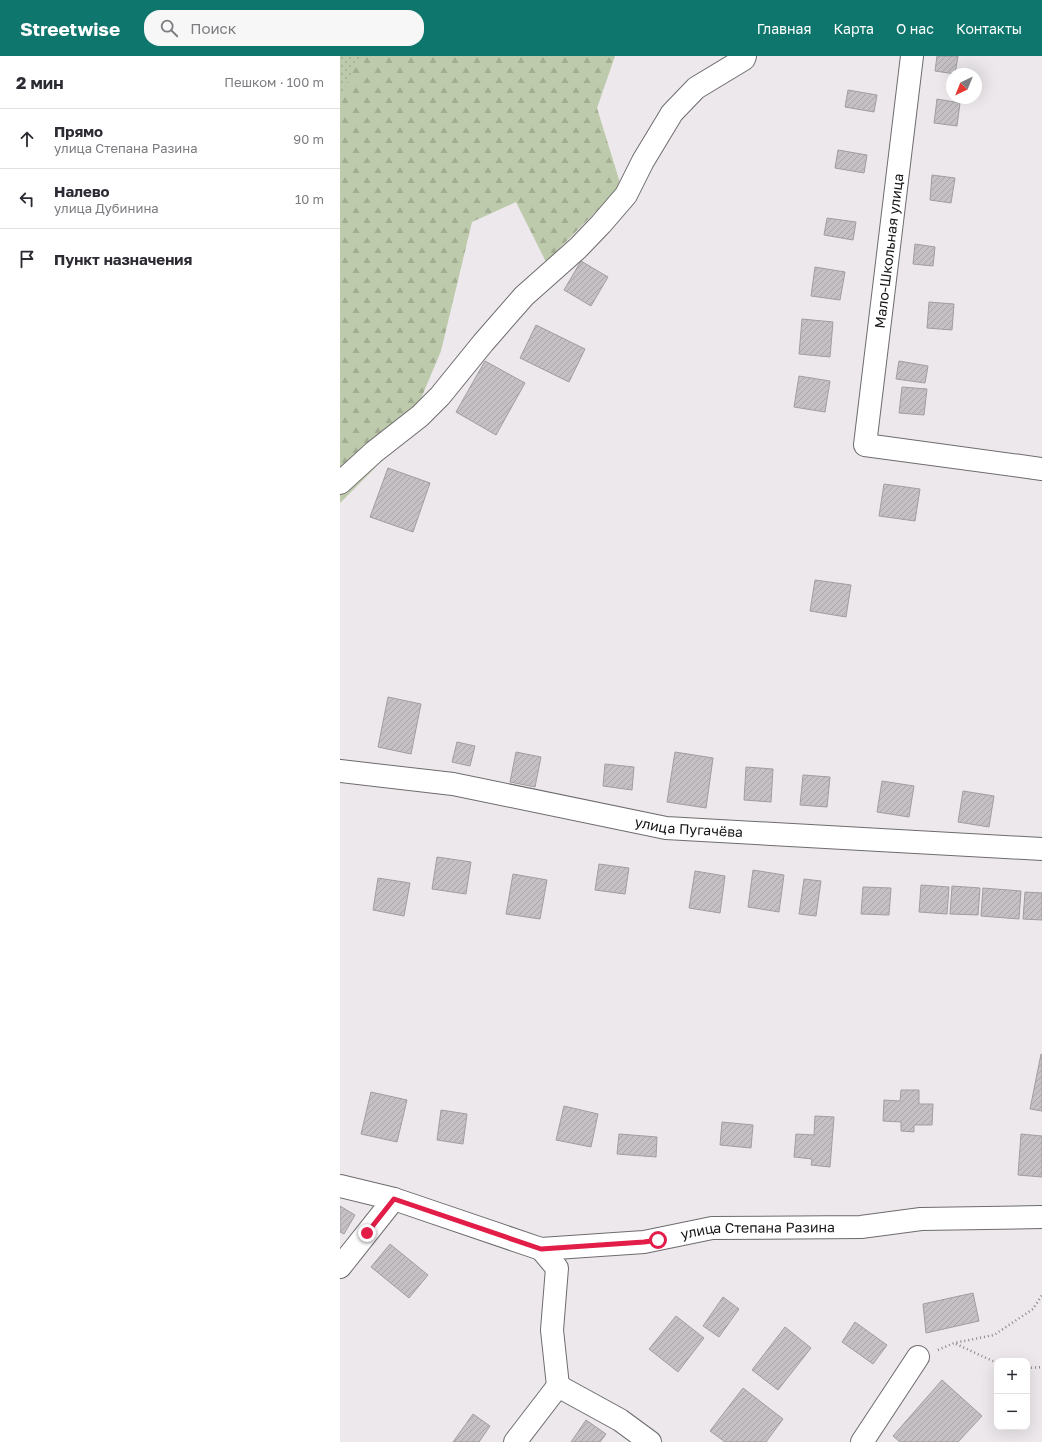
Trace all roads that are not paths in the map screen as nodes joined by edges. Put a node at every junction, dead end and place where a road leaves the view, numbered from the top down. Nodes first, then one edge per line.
1 (745, 56) edge
2 (912, 56) edge
3 (1042, 469) edge
4 (340, 483) edge
5 (340, 771) edge
6 (1042, 849) edge
7 (340, 1186) edge
8 (394, 1199) junction
9 (1042, 1217) edge
10 (541, 1249) junction
11 (340, 1267) edge
12 (918, 1357) road end
13 (558, 1386) junction
14 (515, 1442) edge
15 (650, 1442) edge
16 (862, 1442) edge

1 - 4 street
2 - 3 street, Мало-Школьная улица
5 - 6 street, улица Пугачёва
7 - 8 street, улица Степана Разина
8 - 10 street, улица Степана Разина
8 - 11 street
9 - 10 street, улица Степана Разина
10 - 13 street
12 - 16 street
13 - 14 street
13 - 15 street

